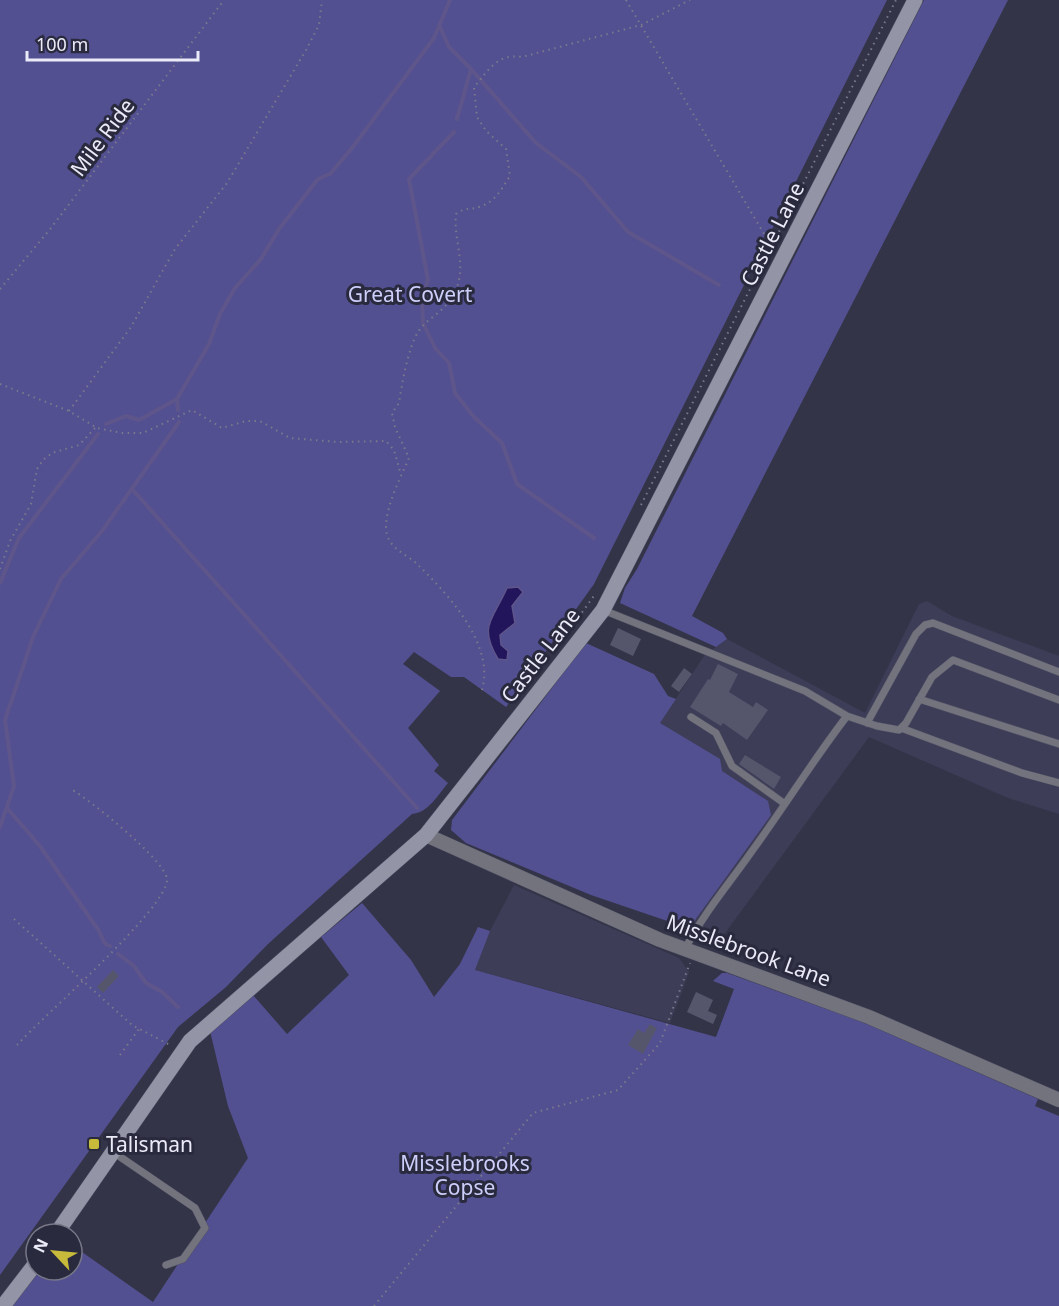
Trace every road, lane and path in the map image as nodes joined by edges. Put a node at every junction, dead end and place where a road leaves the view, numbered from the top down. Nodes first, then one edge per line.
1 (224, 0) edge
2 (322, 0) edge
3 (626, 0) edge
4 (690, 0) edge
5 (896, 0) edge
6 (915, 0) edge
7 (641, 25) junction
8 (767, 239) dead end
9 (0, 289) edge
10 (0, 384) edge
11 (69, 411) junction
12 (96, 427) junction
13 (401, 476) junction
14 (639, 508) dead end
15 (0, 569) edge
16 (596, 592) dead end
17 (603, 609) junction
18 (562, 640) dead end
19 (1059, 672) edge
20 (482, 690) dead end
21 (919, 699) junction
22 (1059, 700) edge
23 (847, 716) junction
24 (691, 717) dead end
25 (867, 723) junction
26 (901, 728) junction
27 (1059, 744) edge
28 (1059, 783) edge
29 (71, 789) dead end
30 (784, 804) junction
31 (426, 835) junction
32 (14, 919) dead end
33 (690, 951) junction
34 (81, 982) junction
35 (139, 1029) junction
36 (17, 1045) dead end
37 (182, 1052) junction
38 (120, 1055) dead end
39 (1059, 1100) edge
40 (113, 1152) junction
41 (64, 1222) edge
42 (166, 1265) dead end
43 (24, 1279) edge
44 (3, 1306) edge
45 (374, 1306) edge

1 - 9 path, Mile Ride
2 - 11 path
3 - 7 path
4 - 7 path
5 - 14 path
6 - 17 street, Castle Lane
7 - 8 path
7 - 13 path
10 - 11 path
11 - 12 path
12 - 13 path
12 - 15 path
13 - 20 path
16 - 18 path
17 - 23 lane
17 - 31 street, Castle Lane
19 - 25 lane
21 - 22 lane
21 - 26 lane
21 - 27 lane
23 - 25 lane
23 - 30 lane
24 - 30 lane
25 - 26 lane
26 - 28 lane
29 - 34 path
30 - 33 lane
31 - 33 street, Misslebrook Lane
31 - 37 street, Castle Lane
32 - 34 path
33 - 39 street, Misslebrook Lane
33 - 45 path
34 - 35 path
34 - 36 path
35 - 37 path
35 - 38 path
37 - 40 street, Castle Lane
40 - 41 street, Castle Lane
40 - 42 lane
43 - 44 street

